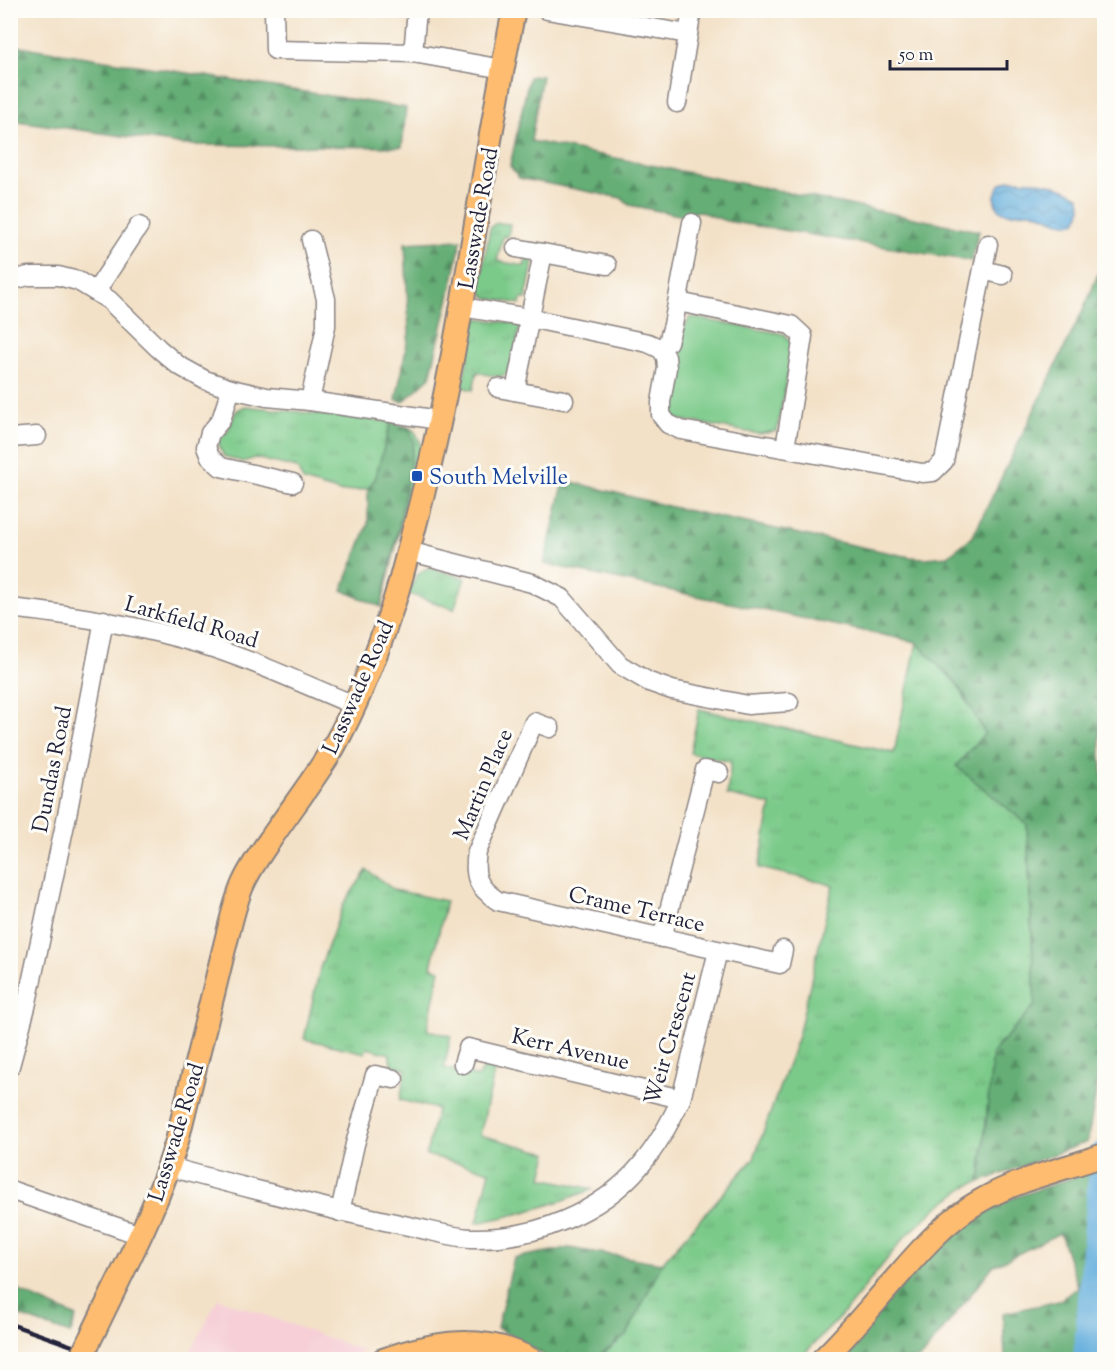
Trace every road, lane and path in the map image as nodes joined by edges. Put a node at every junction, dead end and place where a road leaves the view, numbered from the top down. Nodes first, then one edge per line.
1 (274, 10) edge
2 (417, 10) edge
3 (514, 10) edge
4 (547, 10) edge
5 (692, 10) edge
6 (688, 34) junction
7 (413, 53) junction
8 (502, 69) junction
9 (677, 103) dead end
10 (692, 223) dead end
11 (138, 226) dead end
12 (311, 240) dead end
13 (988, 244) dead end
14 (516, 248) dead end
15 (543, 253) junction
16 (607, 265) dead end
17 (983, 270) junction
18 (1004, 274) dead end
19 (10, 280) edge
20 (96, 291) junction
21 (678, 302) junction
22 (462, 307) junction
23 (529, 318) junction
24 (661, 349) junction
25 (231, 389) junction
26 (564, 400) dead end
27 (310, 401) junction
28 (440, 422) junction
29 (37, 436) dead end
30 (10, 438) edge
31 (785, 448) junction
32 (293, 483) dead end
33 (408, 551) junction
34 (10, 608) edge
35 (104, 620) junction
36 (789, 702) dead end
37 (354, 705) junction
38 (549, 728) dead end
39 (719, 772) dead end
40 (478, 881) joint
41 (662, 938) junction
42 (783, 950) dead end
43 (718, 951) junction
44 (18, 1006) edge
45 (463, 1064) dead end
46 (10, 1066) edge
47 (394, 1080) dead end
48 (681, 1099) junction
49 (1104, 1155) edge
50 (170, 1167) junction
51 (10, 1190) edge
52 (340, 1212) junction
53 (140, 1235) junction
54 (80, 1359) edge
55 (384, 1359) edge
56 (532, 1359) edge
57 (822, 1359) edge

1 - 7 street
2 - 7 street
3 - 8 main road, Lasswade Road
4 - 6 street
5 - 6 street
6 - 9 street
7 - 8 street
8 - 22 main road, Lasswade Road
10 - 21 street
11 - 20 street
12 - 27 street
13 - 17 street
14 - 15 street
15 - 16 street
15 - 23 street
17 - 18 street
17 - 31 street
19 - 20 street
20 - 25 street
21 - 24 street
21 - 31 street
22 - 23 street
22 - 28 main road, Lasswade Road
23 - 24 street
23 - 26 street
24 - 31 street
25 - 27 street
25 - 32 street
27 - 28 street
28 - 33 main road, Lasswade Road
29 - 30 street
33 - 36 street
33 - 37 main road, Lasswade Road
34 - 35 street, Larkfield Road
35 - 37 street, Larkfield Road
35 - 44 street, Dundas Road
37 - 50 main road, Lasswade Road
38 - 40 street, Martin Place
39 - 41 street
40 - 41 street, Crame Terrace
41 - 43 street, Crame Terrace
42 - 43 street, Crame Terrace
43 - 48 street, Weir Crescent
44 - 46 street, Dundas Road
45 - 48 street, Kerr Avenue
47 - 52 street
48 - 52 street, Weir Crescent
49 - 57 main road
50 - 52 street, Weir Crescent
50 - 53 main road, Lasswade Road
51 - 53 street
53 - 54 main road, Lasswade Road, bridge
55 - 56 main road

